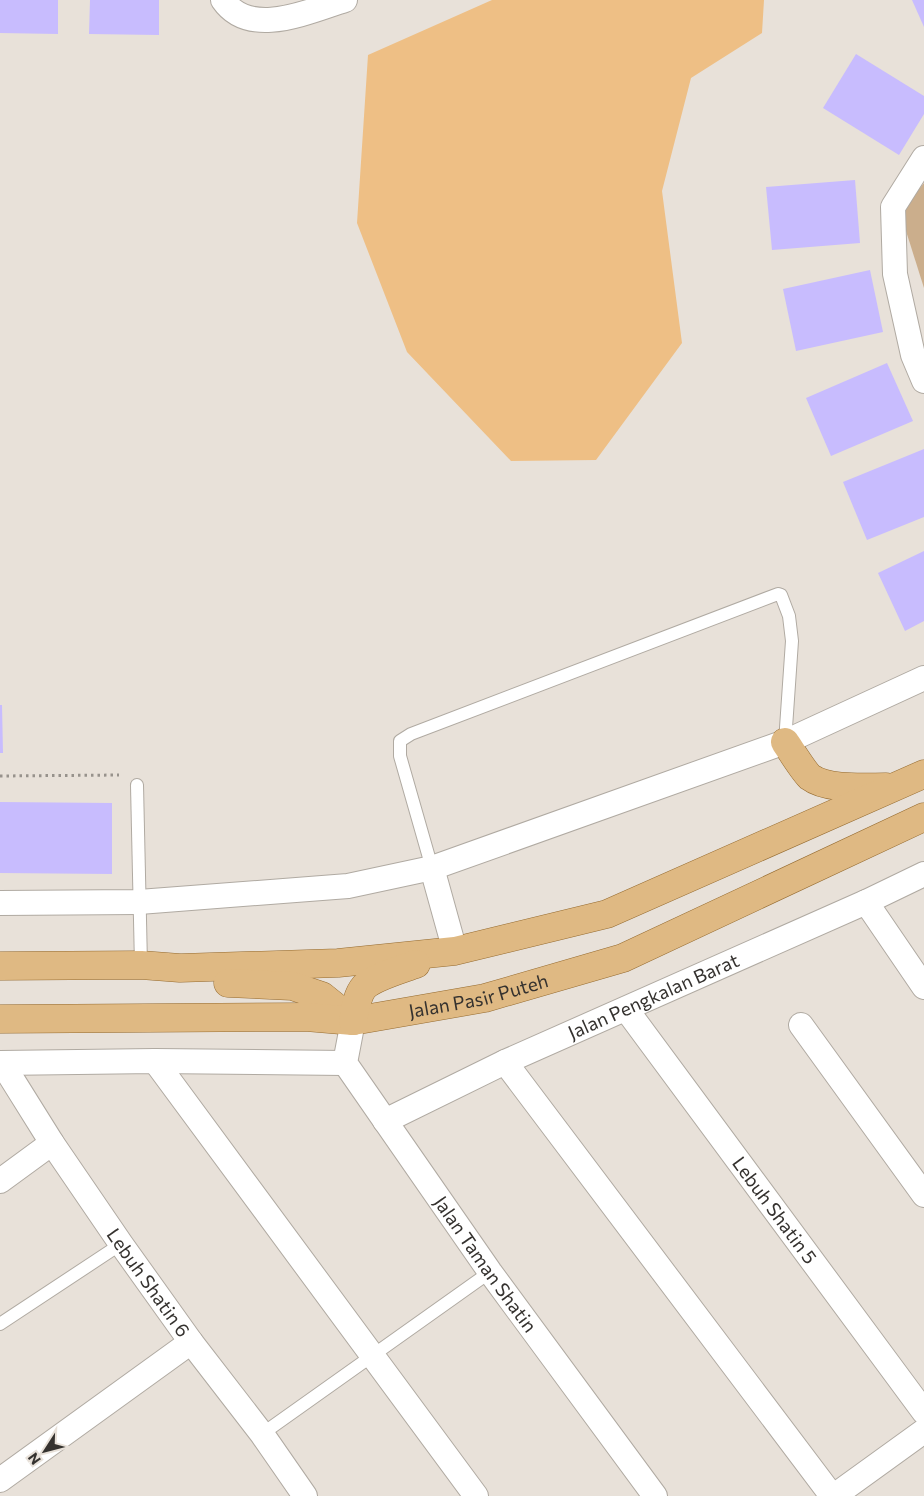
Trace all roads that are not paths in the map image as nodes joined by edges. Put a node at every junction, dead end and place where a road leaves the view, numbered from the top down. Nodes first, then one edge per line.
1 (223, 0) edge
2 (345, 0) edge
3 (924, 158) edge
4 (924, 381) edge
5 (924, 678) edge
6 (785, 742) junction
7 (924, 774) edge
8 (137, 785) road end
9 (897, 786) junction
10 (924, 817) edge
11 (432, 868) junction
12 (924, 874) edge
13 (139, 902) junction
14 (866, 902) junction
15 (0, 903) edge
16 (450, 952) junction
17 (141, 964) junction
18 (0, 966) edge
19 (180, 968) junction
20 (924, 987) edge
21 (626, 1009) junction
22 (0, 1018) edge
23 (353, 1021) junction
24 (801, 1024) dead end
25 (155, 1061) junction
26 (506, 1062) junction
27 (1, 1063) edge
28 (346, 1063) junction
29 (385, 1122) junction
30 (52, 1143) junction
31 (0, 1181) edge
32 (924, 1195) edge
33 (121, 1244) junction
34 (490, 1272) junction
35 (0, 1324) edge
36 (191, 1342) junction
37 (373, 1356) junction
38 (924, 1412) edge
39 (924, 1431) edge
40 (262, 1434) junction
41 (0, 1480) edge
42 (305, 1496) edge
43 (476, 1496) edge
44 (655, 1496) edge
45 (833, 1496) edge

1 - 2 street
3 - 4 street
5 - 6 street
6 - 9 main road
6 - 11 street
6 - 11 lane
7 - 9 main road
8 - 13 lane
9 - 16 main road
10 - 23 main road, Jalan Pasir Puteh
11 - 13 street
11 - 16 street
12 - 14 street, Jalan Pengkalan Barat
13 - 15 street
13 - 17 lane
14 - 20 street
14 - 21 street, Jalan Pengkalan Barat
16 - 19 main road
16 - 23 main road
17 - 18 main road
17 - 19 main road
19 - 23 main road
21 - 26 street, Jalan Pengkalan Barat
21 - 38 street, Lebuh Shatin 5
22 - 23 main road, Jalan Pasir Puteh
23 - 28 street
24 - 32 street
25 - 27 street
25 - 28 street
25 - 37 street
26 - 29 street, Jalan Pengkalan Barat
26 - 45 street
27 - 30 street, Lebuh Shatin 6
28 - 29 street, Jalan Taman Shatin
29 - 34 street, Jalan Taman Shatin
30 - 31 street
30 - 33 street, Lebuh Shatin 6
33 - 35 lane
33 - 36 street, Lebuh Shatin 6
34 - 37 lane
34 - 44 street, Jalan Taman Shatin
36 - 40 street, Lebuh Shatin 6
36 - 41 street
37 - 40 lane
37 - 43 street
39 - 45 street
40 - 42 street, Lebuh Shatin 6

